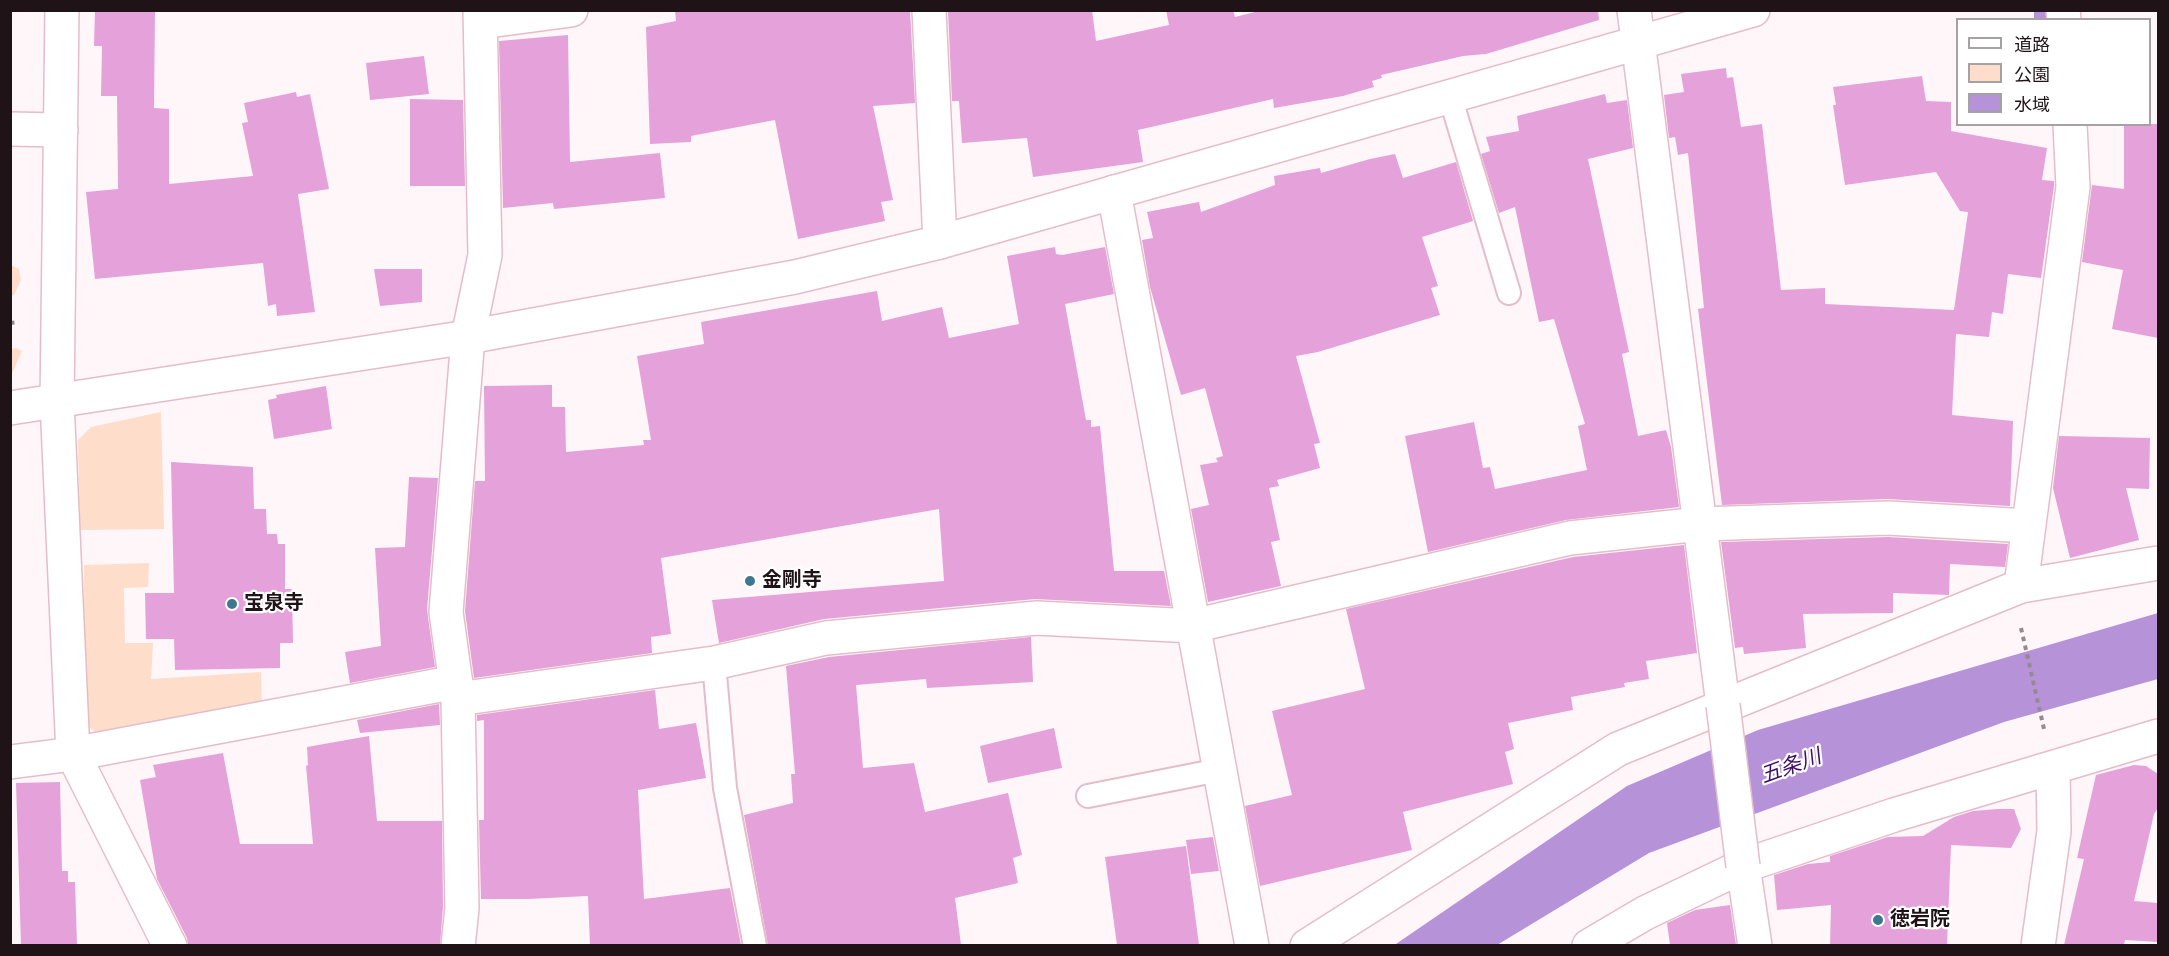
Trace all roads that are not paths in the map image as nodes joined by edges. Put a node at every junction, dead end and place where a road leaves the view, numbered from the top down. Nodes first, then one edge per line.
1 (62, 10) edge
2 (571, 10) edge
3 (929, 10) edge
4 (1634, 10) edge
5 (1753, 10) edge
6 (480, 16) edge
7 (1637, 42) junction
8 (1450, 96) junction
9 (2070, 126) edge
10 (10, 129) edge
11 (61, 130) junction
12 (1114, 192) junction
13 (940, 242) junction
14 (1509, 293) dead end
15 (468, 337) junction
16 (57, 400) junction
17 (10, 408) edge
18 (1700, 524) junction
19 (2029, 526) junction
20 (2158, 563) edge
21 (2021, 586) junction
22 (1193, 626) junction
23 (714, 663) junction
24 (457, 691) junction
25 (1723, 705) junction
26 (2158, 736) edge
27 (73, 753) junction
28 (10, 762) edge
29 (2053, 768) junction
30 (1219, 770) junction
31 (1088, 796) dead end
32 (1743, 866) junction
33 (170, 945) edge
34 (458, 945) edge
35 (755, 945) edge
36 (1252, 945) edge
37 (1307, 945) edge
38 (1589, 945) edge
39 (1755, 945) edge
40 (2038, 945) edge

1 - 11 street
2 - 6 street
3 - 13 street
4 - 7 street
5 - 7 street
6 - 15 street
7 - 8 street
7 - 18 street
8 - 12 street
8 - 14 lane
9 - 19 street
10 - 11 street
11 - 16 street
12 - 13 street
12 - 22 street
13 - 15 street
15 - 16 street
15 - 24 street
16 - 17 street
16 - 27 street
18 - 19 street
18 - 22 street
18 - 25 street
19 - 21 street
20 - 21 street
21 - 25 street
22 - 23 street
22 - 30 street
23 - 24 street
23 - 35 lane
24 - 27 street
24 - 34 street
25 - 32 street, bridge
25 - 37 street
26 - 29 street
27 - 28 street
27 - 33 street
29 - 32 street
29 - 40 street
30 - 31 lane
30 - 36 street
32 - 38 street
32 - 39 street

